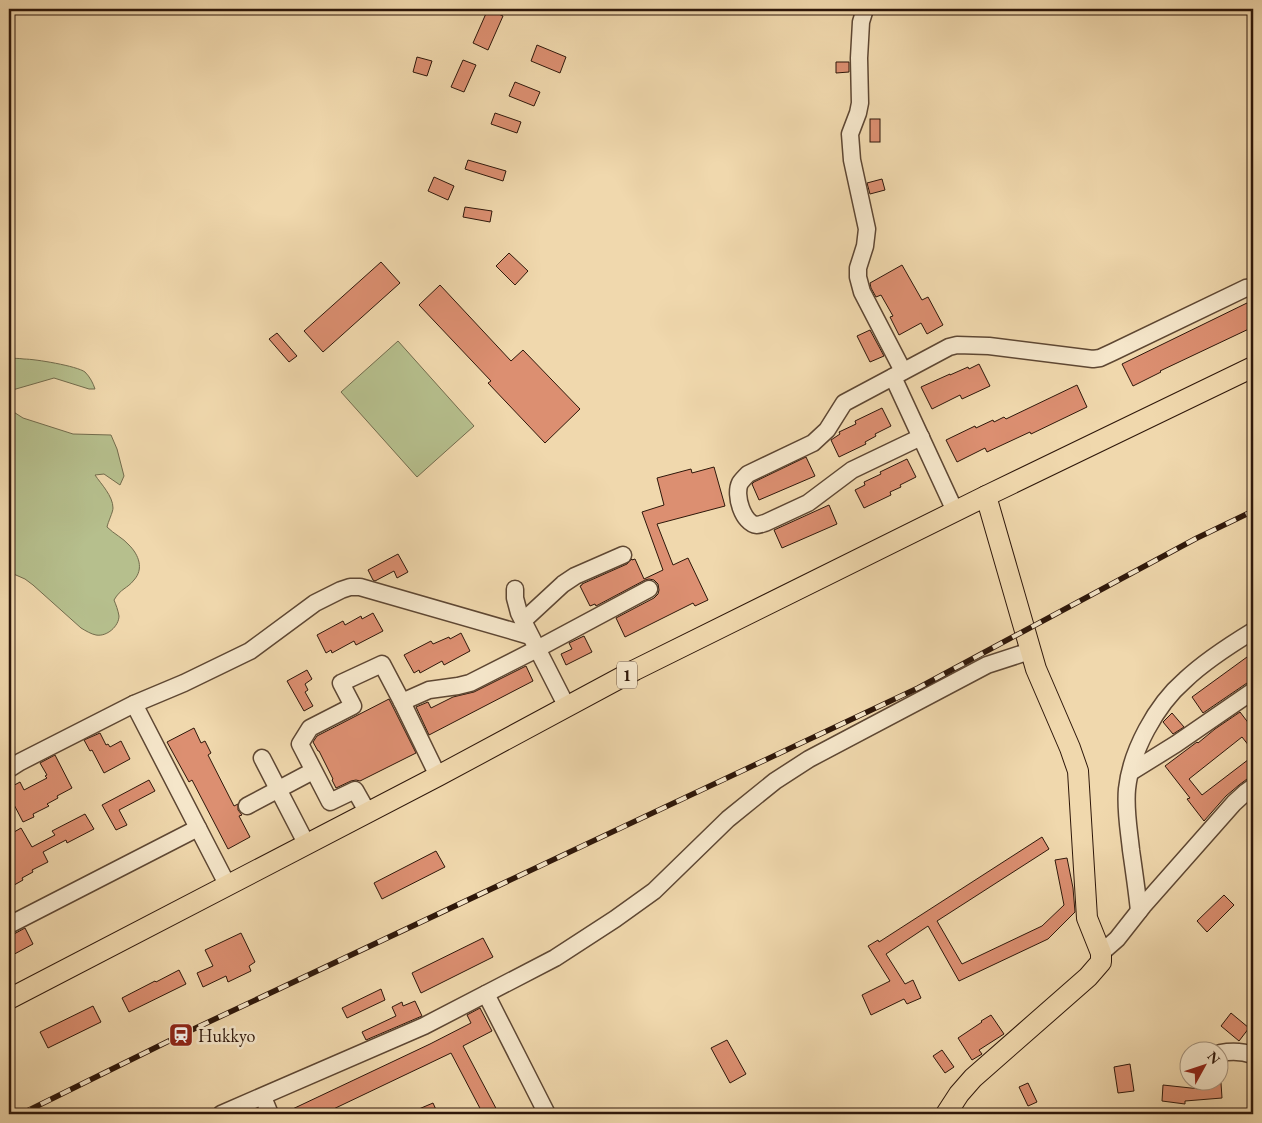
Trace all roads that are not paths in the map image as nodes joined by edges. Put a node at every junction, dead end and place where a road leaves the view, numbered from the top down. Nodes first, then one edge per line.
1 (865, 9) edge
2 (1253, 287) edge
3 (1253, 367) edge
4 (898, 374) junction
5 (921, 437) junction
6 (986, 496) junction
7 (955, 511) junction
8 (623, 555) dead end
9 (515, 589) dead end
10 (649, 589) dead end
11 (522, 621) junction
12 (1253, 630) edge
13 (534, 642) junction
14 (1030, 651) junction
15 (1253, 691) edge
16 (402, 702) junction
17 (134, 704) junction
18 (567, 707) junction
19 (262, 758) dead end
20 (9, 769) edge
21 (313, 771) junction
22 (1131, 772) junction
23 (438, 776) junction
24 (1253, 787) edge
25 (278, 790) junction
26 (247, 806) dead end
27 (368, 813) junction
28 (198, 828) junction
29 (307, 845) junction
30 (228, 886) junction
31 (1139, 911) junction
32 (9, 925) edge
33 (1101, 953) junction
34 (486, 994) junction
35 (9, 999) edge
36 (1230, 1051) edge
37 (1253, 1056) edge
38 (263, 1097) junction
39 (221, 1114) edge
40 (270, 1114) edge
41 (547, 1114) edge
42 (946, 1114) edge

1 - 4 street
2 - 4 street
3 - 6 main road, 1
4 - 5 street
4 - 5 street
5 - 7 street
6 - 7 main road, 1
6 - 14 main road
7 - 18 main road, 1
8 - 11 street
9 - 11 street
10 - 13 street
11 - 13 street
12 - 22 street
13 - 16 street
13 - 17 street
13 - 18 street
14 - 33 main road
14 - 34 street
15 - 22 street
16 - 21 street
16 - 23 street
17 - 20 street
17 - 28 street
18 - 23 main road, 1
19 - 25 street
21 - 25 street
21 - 27 street
22 - 31 street
23 - 27 main road, 1
24 - 31 street
25 - 26 street
25 - 29 street
27 - 29 main road, 1
28 - 30 street
28 - 32 street
29 - 30 main road, 1
30 - 35 main road, 1
31 - 33 street
33 - 42 main road
34 - 38 street
34 - 41 street
36 - 37 street
38 - 39 street
38 - 40 street

